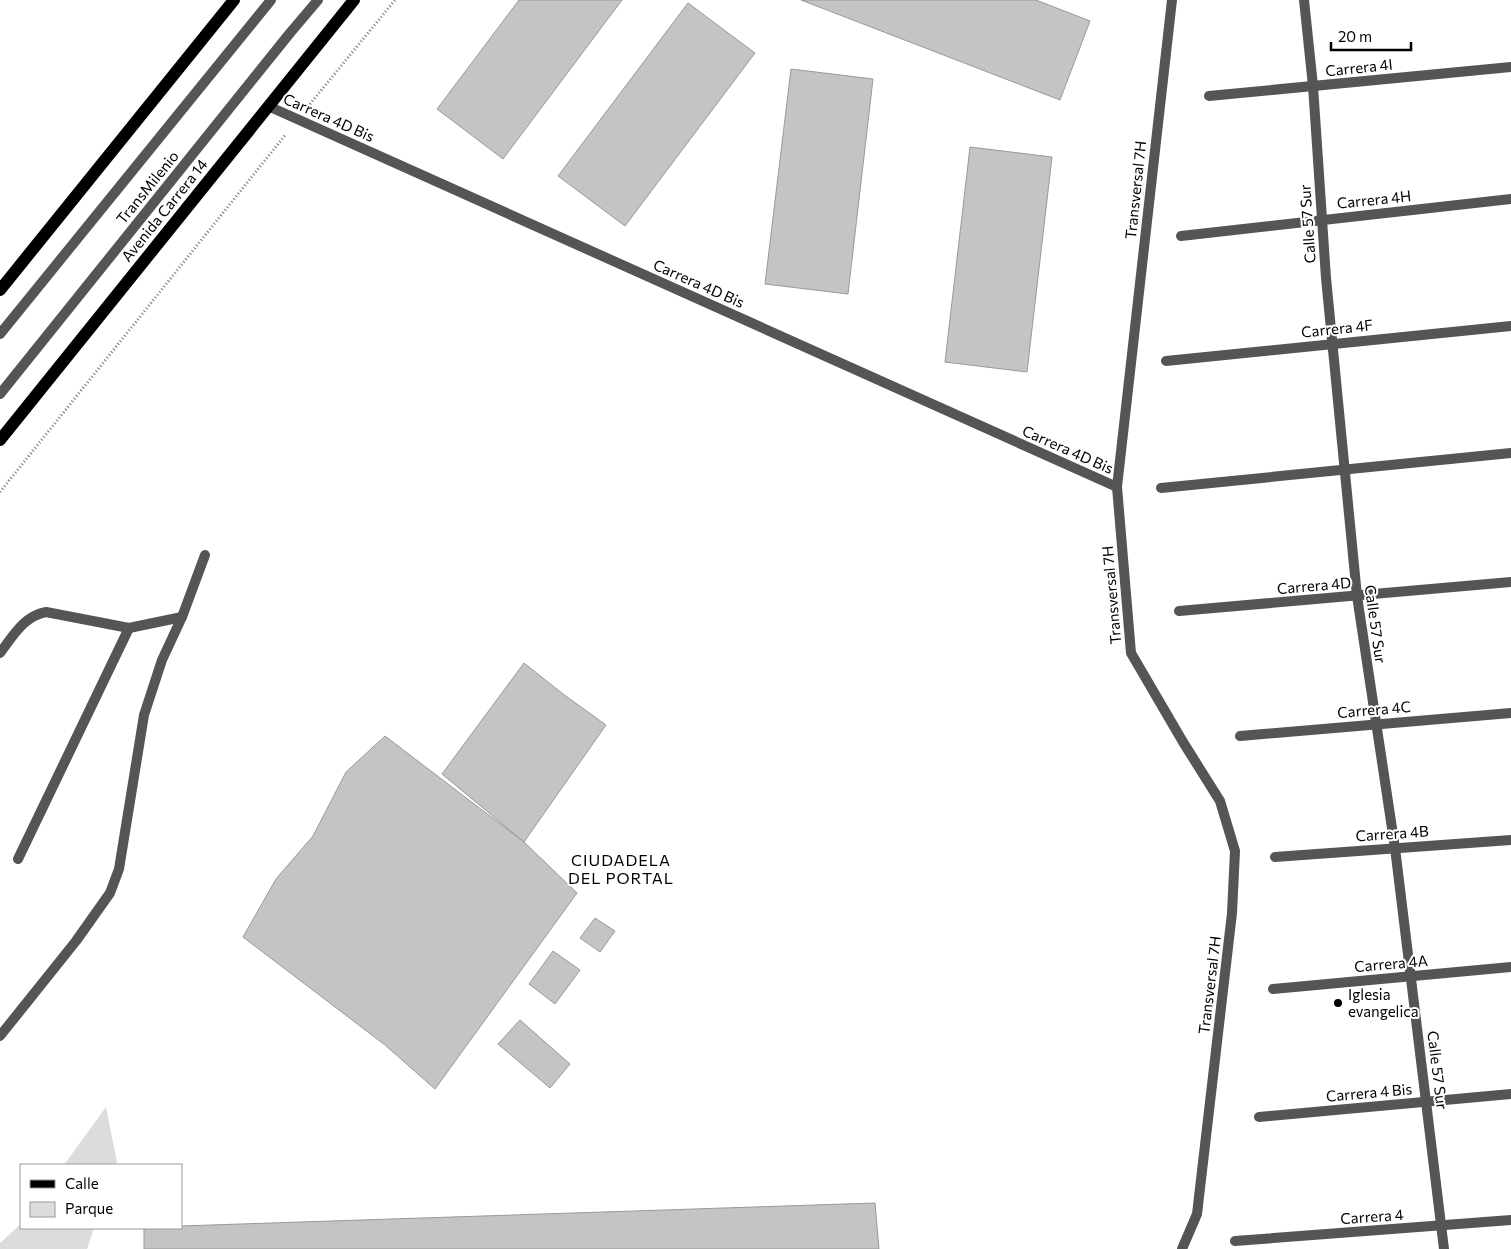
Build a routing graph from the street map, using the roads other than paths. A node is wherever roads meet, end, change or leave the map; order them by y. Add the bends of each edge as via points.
1 (234, 0) edge
2 (271, 0) edge
3 (318, 0) edge
4 (354, 0) edge
5 (1172, 0) edge
6 (1304, 0) edge
7 (1511, 66) edge
8 (1313, 86) junction
9 (1209, 96) dead end
10 (268, 106) junction
11 (1511, 199) edge
12 (1322, 220) junction
13 (1181, 236) dead end
14 (0, 290) edge
15 (1511, 326) edge
16 (0, 334) edge
17 (1332, 344) junction
18 (1166, 361) dead end
19 (0, 394) edge
20 (0, 440) edge
21 (1511, 453) edge
22 (1344, 470) junction
23 (1117, 487) junction
24 (1162, 488) dead end
25 (205, 555) dead end
26 (1511, 582) edge
27 (1357, 596) junction
28 (1179, 611) dead end
29 (182, 618) junction
30 (129, 628) junction
31 (0, 653) edge
32 (1511, 713) edge
33 (1376, 724) junction
34 (1240, 736) dead end
35 (1511, 840) edge
36 (1395, 848) junction
37 (1275, 857) dead end
38 (18, 859) dead end
39 (1511, 967) edge
40 (1411, 976) junction
41 (1274, 989) dead end
42 (0, 1036) edge
43 (1511, 1094) edge
44 (1427, 1102) junction
45 (1259, 1117) dead end
46 (1511, 1220) edge
47 (1442, 1226) junction
48 (1235, 1241) dead end
49 (1182, 1249) edge
50 (1444, 1249) edge

1 - 14 main road
2 - 16 street, TransMilenio
3 - 19 street, TransMilenio
4 - 10 main road, Avenida Carrera 14
5 - 23 street, Transversal 7H
6 - 8 street, Calle 57 Sur
7 - 8 street, Carrera 4I
8 - 9 street, Carrera 4I
8 - 12 street, Calle 57 Sur
10 - 20 main road, Avenida Carrera 14
10 - 23 street, Carrera 4D Bis
11 - 12 street, Carrera 4H
12 - 13 street, Carrera 4H
12 - 17 street, Calle 57 Sur
15 - 17 street, Carrera 4F
17 - 18 street, Carrera 4F
17 - 22 street, Calle 57 Sur
21 - 22 street
22 - 24 street
22 - 27 street, Calle 57 Sur
23 - 49 street, Transversal 7H via 1131,652 1220,802 1235,851 1232,913 1197,1214
25 - 29 street
26 - 27 street, Carrera 4D
27 - 28 street, Carrera 4D
27 - 33 street, Calle 57 Sur
29 - 30 street
29 - 42 street via 162,660 144,715 119,869 110,893
30 - 31 street via 46,612 25,622
30 - 38 street
32 - 33 street, Carrera 4C
33 - 34 street, Carrera 4C
33 - 36 street, Calle 57 Sur
35 - 36 street, Carrera 4B
36 - 37 street, Carrera 4B
36 - 40 street, Calle 57 Sur
39 - 40 street, Carrera 4A
40 - 41 street, Carrera 4A
40 - 44 street, Calle 57 Sur
43 - 44 street, Carrera 4 Bis
44 - 45 street, Carrera 4 Bis
44 - 47 street, Calle 57 Sur
46 - 47 street, Carrera 4
47 - 48 street, Carrera 4
47 - 50 street, Calle 57 Sur

